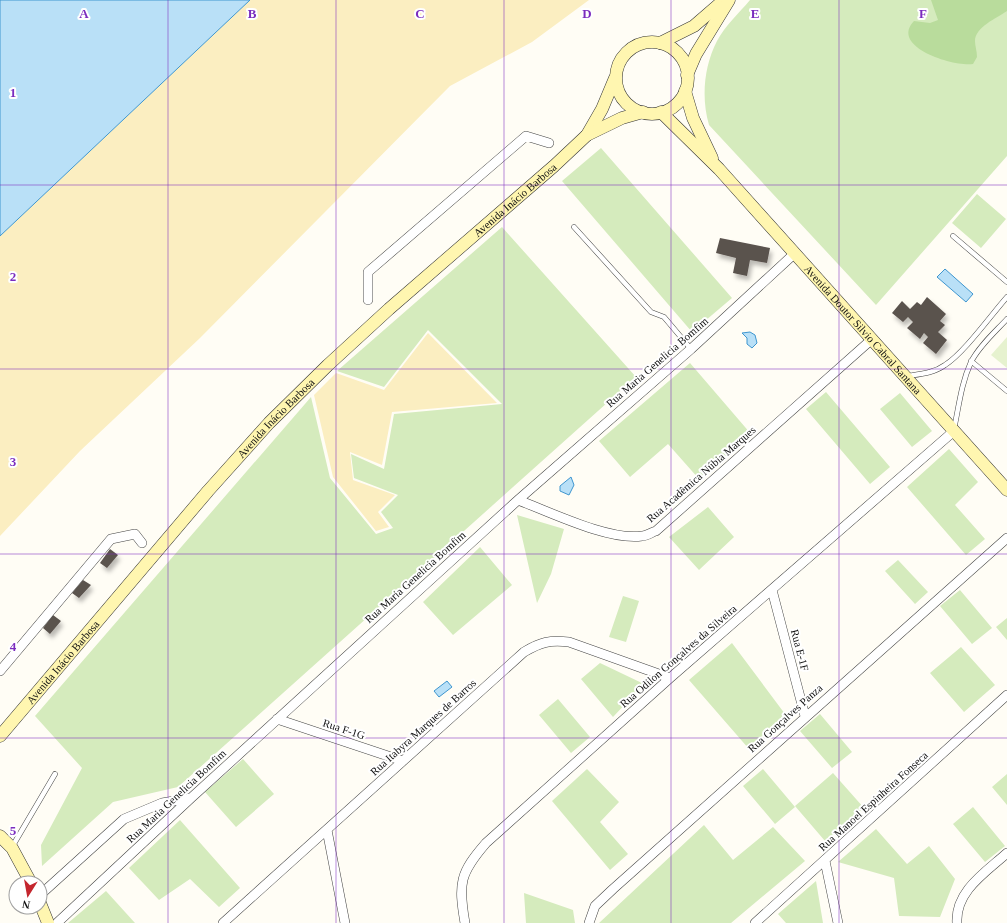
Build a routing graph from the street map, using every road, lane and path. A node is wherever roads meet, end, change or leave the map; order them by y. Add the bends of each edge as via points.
1 (724, 0) edge
2 (729, 0) edge
3 (660, 43) junction
4 (687, 75) junction
5 (615, 78) junction
6 (685, 91) junction
7 (643, 112) junction
8 (661, 112) junction
9 (587, 135) junction
10 (549, 143) dead end
11 (719, 169) junction
12 (574, 227) dead end
13 (954, 236) dead end
14 (794, 254) junction
15 (1007, 282) edge
16 (1007, 297) edge
17 (368, 300) dead end
18 (1007, 319) edge
19 (871, 340) junction
20 (691, 349) junction
21 (972, 362) junction
22 (905, 376) junction
23 (1007, 391) edge
24 (954, 431) junction
25 (1007, 490) edge
26 (518, 500) junction
27 (1007, 538) edge
28 (142, 543) dead end
29 (772, 590) junction
30 (0, 670) edge
31 (670, 678) junction
32 (1007, 696) edge
33 (805, 716) junction
34 (277, 719) junction
35 (0, 736) edge
36 (403, 761) junction
37 (55, 774) dead end
38 (191, 798) junction
39 (327, 830) junction
40 (0, 836) edge
41 (12, 848) junction
42 (1007, 853) edge
43 (825, 861) junction
44 (27, 875) edge
45 (48, 888) edge
46 (57, 923) edge
47 (223, 923) edge
48 (345, 923) edge
49 (465, 923) edge
50 (589, 923) edge
51 (755, 923) edge
52 (838, 923) edge
53 (957, 923) edge

1 - 3 main road via 694,26
2 - 4 main road via 696,54
3 - 4 main road via 676,51 684,62
3 - 5 main road via 642,43 626,53 620,60
4 - 6 main road
5 - 7 main road via 621,96 627,104
5 - 9 main road, Avenida Inácio Barbosa
6 - 8 main road via 675,104
6 - 11 main road, Avenida Doutor Silvio Cabral Santana via 704,145
7 - 8 main road
7 - 9 main road, Avenida Inácio Barbosa via 622,118
8 - 11 main road, Avenida Doutor Silvio Cabral Santana
9 - 35 main road, Avenida Inácio Barbosa via 389,309 269,423
10 - 17 street via 526,136 368,272
11 - 14 main road, Avenida Doutor Silvio Cabral Santana
12 - 20 lane via 651,312 664,317
13 - 15 lane
14 - 19 main road, Avenida Doutor Silvio Cabral Santana
14 - 20 street, Rua Maria Genelicia Bomfim
16 - 22 lane via 957,355 945,365 927,374
18 - 21 lane via 981,347
19 - 22 main road, Avenida Doutor Silvio Cabral Santana
19 - 26 street, Rua Acadêmica Núbia Marques via 656,530 643,536 622,536 592,528
20 - 26 street, Rua Maria Genelicia Bomfim
21 - 23 lane
21 - 24 lane via 962,387
22 - 24 main road, Avenida Doutor Silvio Cabral Santana
24 - 25 main road, Avenida Doutor Silvio Cabral Santana
24 - 29 street, Rua Odilon Gonçalves da Silveira
26 - 34 street, Rua Maria Genelicia Bomfim
27 - 33 street, Rua Gonçalves Panza
28 - 30 street via 135,534 111,539
29 - 31 street, Rua Odilon Gonçalves da Silveira
29 - 33 street, Rua E-1F
31 - 36 street, Rua Itabyra Marques de Barros via 569,642 539,643 524,652
31 - 49 street, Rua Odilon Gonçalves da Silveira via 486,843 469,863 461,885
32 - 43 street, Rua Manoel Espinheira Fonseca
33 - 50 street, Rua Gonçalves Panza via 595,906
34 - 36 street, Rua F-1G
34 - 38 street, Rua Maria Genelicia Bomfim
36 - 39 street, Rua Itabyra Marques de Barros
37 - 41 lane
38 - 45 street via 162,803 124,819
38 - 46 street, Rua Maria Genelicia Bomfim
39 - 47 street, Rua Itabyra Marques de Barros
39 - 48 street
40 - 41 main road
41 - 44 main road
42 - 53 street via 971,885 961,899
43 - 51 street, Rua Manoel Espinheira Fonseca
43 - 52 street

